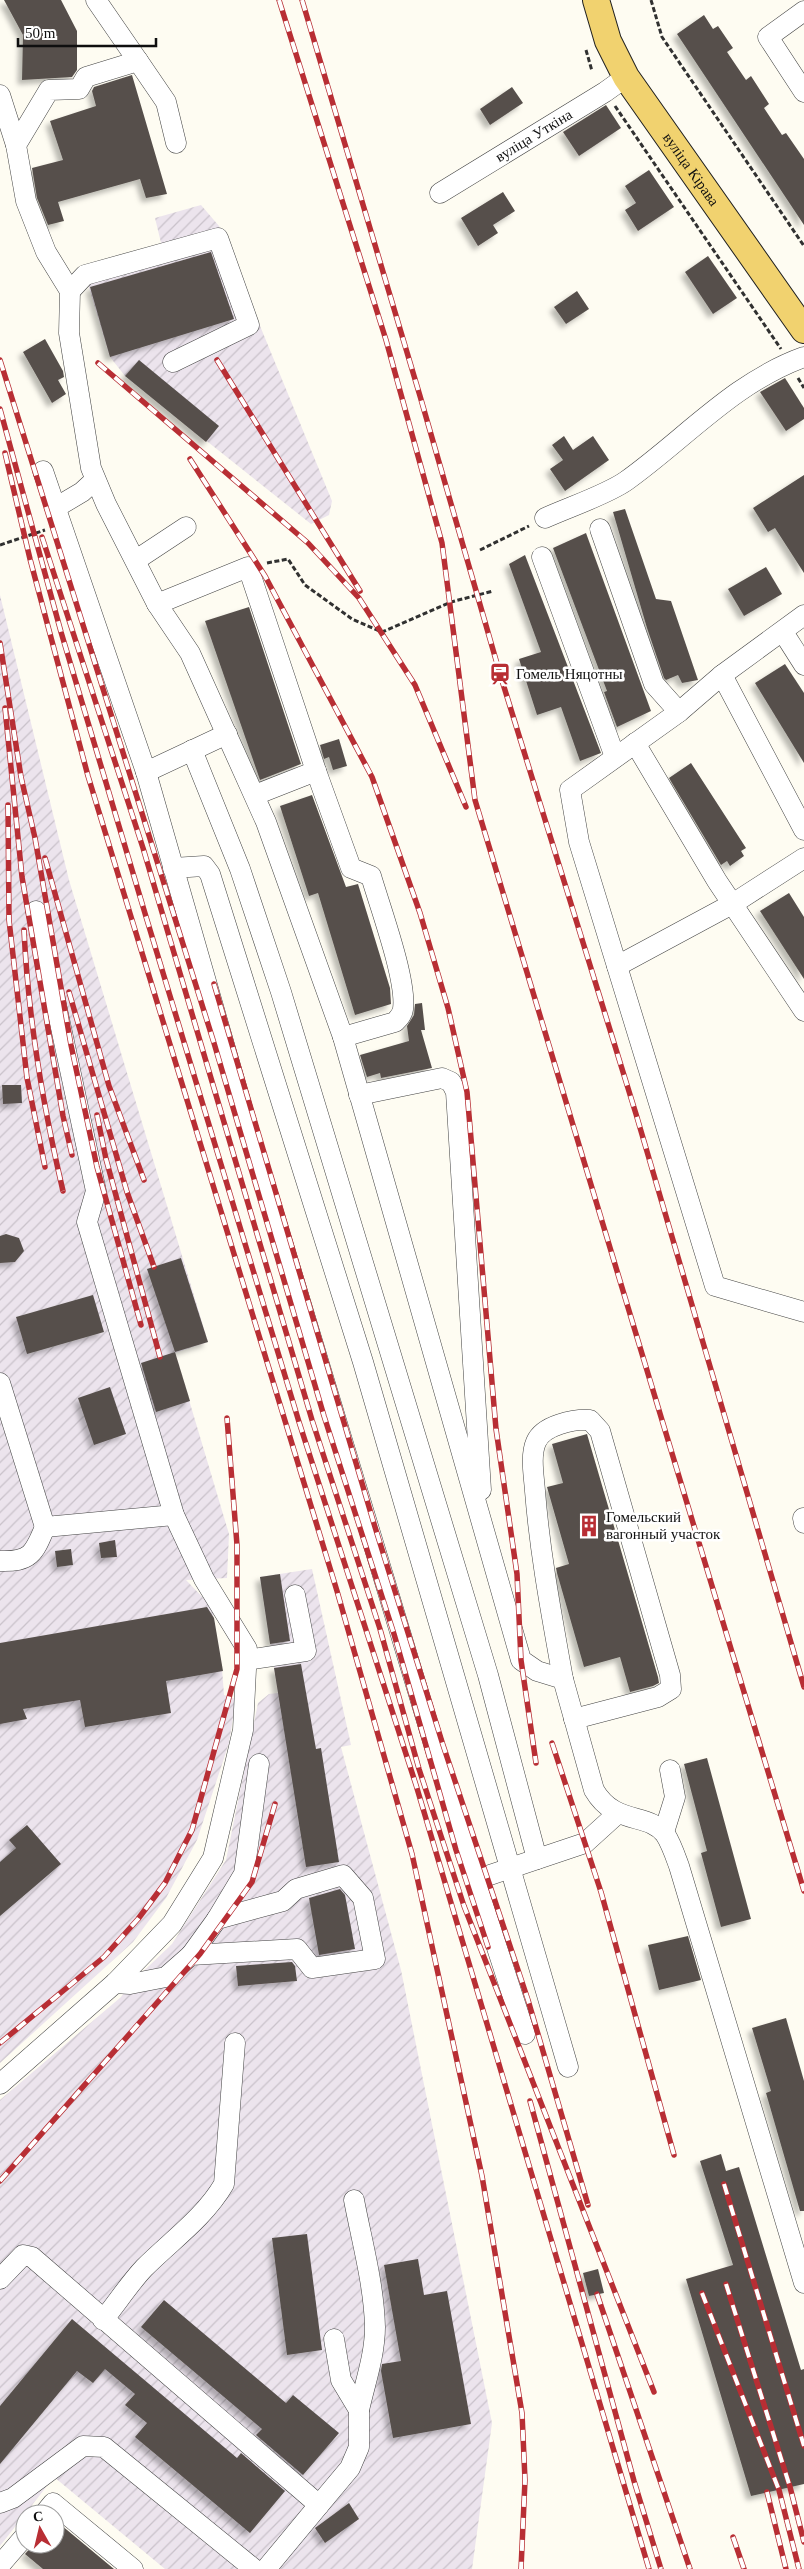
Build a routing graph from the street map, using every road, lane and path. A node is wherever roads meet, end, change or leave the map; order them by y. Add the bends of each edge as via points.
1 (96, 0) edge
2 (596, 0) edge
3 (651, 0) edge
4 (802, 0) edge
5 (804, 4) edge
6 (804, 11) edge
7 (138, 61) junction
8 (626, 77) junction
9 (804, 92) edge
10 (0, 96) edge
11 (612, 102) dead end
12 (176, 143) dead end
13 (16, 145) junction
14 (440, 193) dead end
15 (804, 246) edge
16 (70, 291) junction
17 (794, 334) edge
18 (777, 342) junction
19 (796, 359) edge
20 (173, 362) dead end
21 (804, 388) edge
22 (43, 471) dead end
23 (95, 480) junction
24 (55, 508) junction
25 (545, 518) joint
26 (186, 527) dead end
27 (600, 529) dead end
28 (480, 550) dead end
29 (542, 557) dead end
30 (136, 560) junction
31 (248, 567) junction
32 (493, 591) dead end
33 (158, 604) junction
34 (804, 615) edge
35 (782, 632) junction
36 (804, 665) edge
37 (722, 675) junction
38 (679, 712) junction
39 (227, 734) junction
40 (635, 743) junction
41 (192, 750) junction
42 (615, 757) junction
43 (316, 771) junction
44 (146, 772) junction
45 (255, 795) junction
46 (804, 830) edge
47 (804, 858) edge
48 (174, 868) junction
49 (734, 903) junction
50 (36, 911) dead end
51 (617, 966) junction
52 (804, 1011) edge
53 (343, 1037) junction
54 (359, 1094) junction
55 (804, 1312) edge
56 (0, 1383) edge
57 (174, 1515) junction
58 (45, 1527) junction
59 (484, 1530) junction
60 (0, 1561) edge
61 (295, 1595) dead end
62 (246, 1660) junction
63 (563, 1679) junction
64 (574, 1719) junction
65 (259, 1764) dead end
66 (670, 1770) dead end
67 (617, 1814) junction
68 (664, 1832) junction
69 (537, 1859) junction
70 (509, 1868) junction
71 (475, 1880) junction
72 (217, 1918) junction
73 (191, 1955) junction
74 (115, 1983) junction
75 (524, 2034) dead end
76 (235, 2044) dead end
77 (568, 2067) dead end
78 (0, 2084) edge
79 (354, 2200) dead end
80 (0, 2279) edge
81 (804, 2283) edge
82 (103, 2320) junction
83 (334, 2339) dead end
84 (359, 2410) junction
85 (0, 2503) edge
86 (319, 2506) junction
87 (65, 2513) edge
88 (15, 2548) edge
89 (0, 2565) edge
90 (133, 2569) edge
91 (254, 2569) edge
92 (266, 2569) edge

1 - 7 street
2 - 8 main road, вуліца Кірава via 608,41
3 - 15 path via 662,37
4 - 5 street
6 - 9 street via 768,37
7 - 12 street via 166,102
7 - 13 street via 86,77 79,89 49,90
8 - 14 street, вуліца Уткіна
8 - 17 main road, вуліца Кірава
10 - 13 street
11 - 18 path
13 - 16 street via 26,201 46,252
16 - 20 street via 85,275 218,238 249,325
16 - 23 street via 69,333
17 - 18 path
18 - 19 path
19 - 21 path
19 - 25 street via 729,398 624,482
22 - 24 street
23 - 24 street
23 - 30 street
24 - 44 street
25 - 28 path
26 - 30 street
27 - 38 street via 654,684
29 - 42 street
30 - 33 street
31 - 32 path via 288,559 305,585 352,619 382,632 451,602
31 - 33 street
31 - 43 street
33 - 39 street via 190,653
34 - 35 street
35 - 36 street
35 - 37 street
37 - 38 street
37 - 46 street
38 - 40 street
39 - 41 street
39 - 45 street
40 - 42 street
40 - 49 street via 717,881
41 - 44 street
41 - 69 street via 240,869 284,1001 488,1676
42 - 51 street via 570,790 579,842
43 - 45 street
43 - 53 street via 351,868 371,876 402,983 403,1010 395,1022
44 - 48 street
45 - 53 street
47 - 49 street
48 - 70 street via 204,866 210,874 363,1362
48 - 71 street via 252,1142
49 - 51 street
49 - 52 street
50 - 57 street via 96,1191 87,1222
51 - 55 street via 715,1286
53 - 54 street
54 - 59 street
54 - 59 street via 442,1078 451,1082 456,1092
56 - 58 street
57 - 58 street
57 - 62 street via 204,1579 224,1606 247,1649
58 - 60 street via 32,1554 17,1562
59 - 63 street via 521,1660 537,1671
61 - 62 street via 306,1650
62 - 74 street via 243,1730 213,1858 172,1924
63 - 64 street
63 - 64 street via 538,1532 533,1454 536,1441 544,1432 560,1425 590,1420 600,1431 670,1675 671,1689 658,1697
64 - 67 street via 594,1790 602,1803
65 - 72 street via 244,1874
66 - 68 street via 674,1796
67 - 68 street via 653,1824
67 - 69 street via 585,1843
68 - 81 street via 679,1866
69 - 70 street
70 - 71 street
70 - 77 street
71 - 75 street
72 - 73 street
72 - 73 street via 282,1901 296,1889 343,1875 363,1898 374,1959 312,1968 297,1949
73 - 74 street via 166,1977 130,1984
74 - 78 street
76 - 82 street via 224,2184 206,2211 143,2269
79 - 84 street via 375,2327 374,2347
80 - 82 street via 23,2255 32,2257
82 - 86 street
83 - 84 street via 341,2380
84 - 86 street via 356,2456
85 - 91 street via 13,2498 83,2446 104,2447
86 - 92 street
87 - 90 street
88 - 89 street

